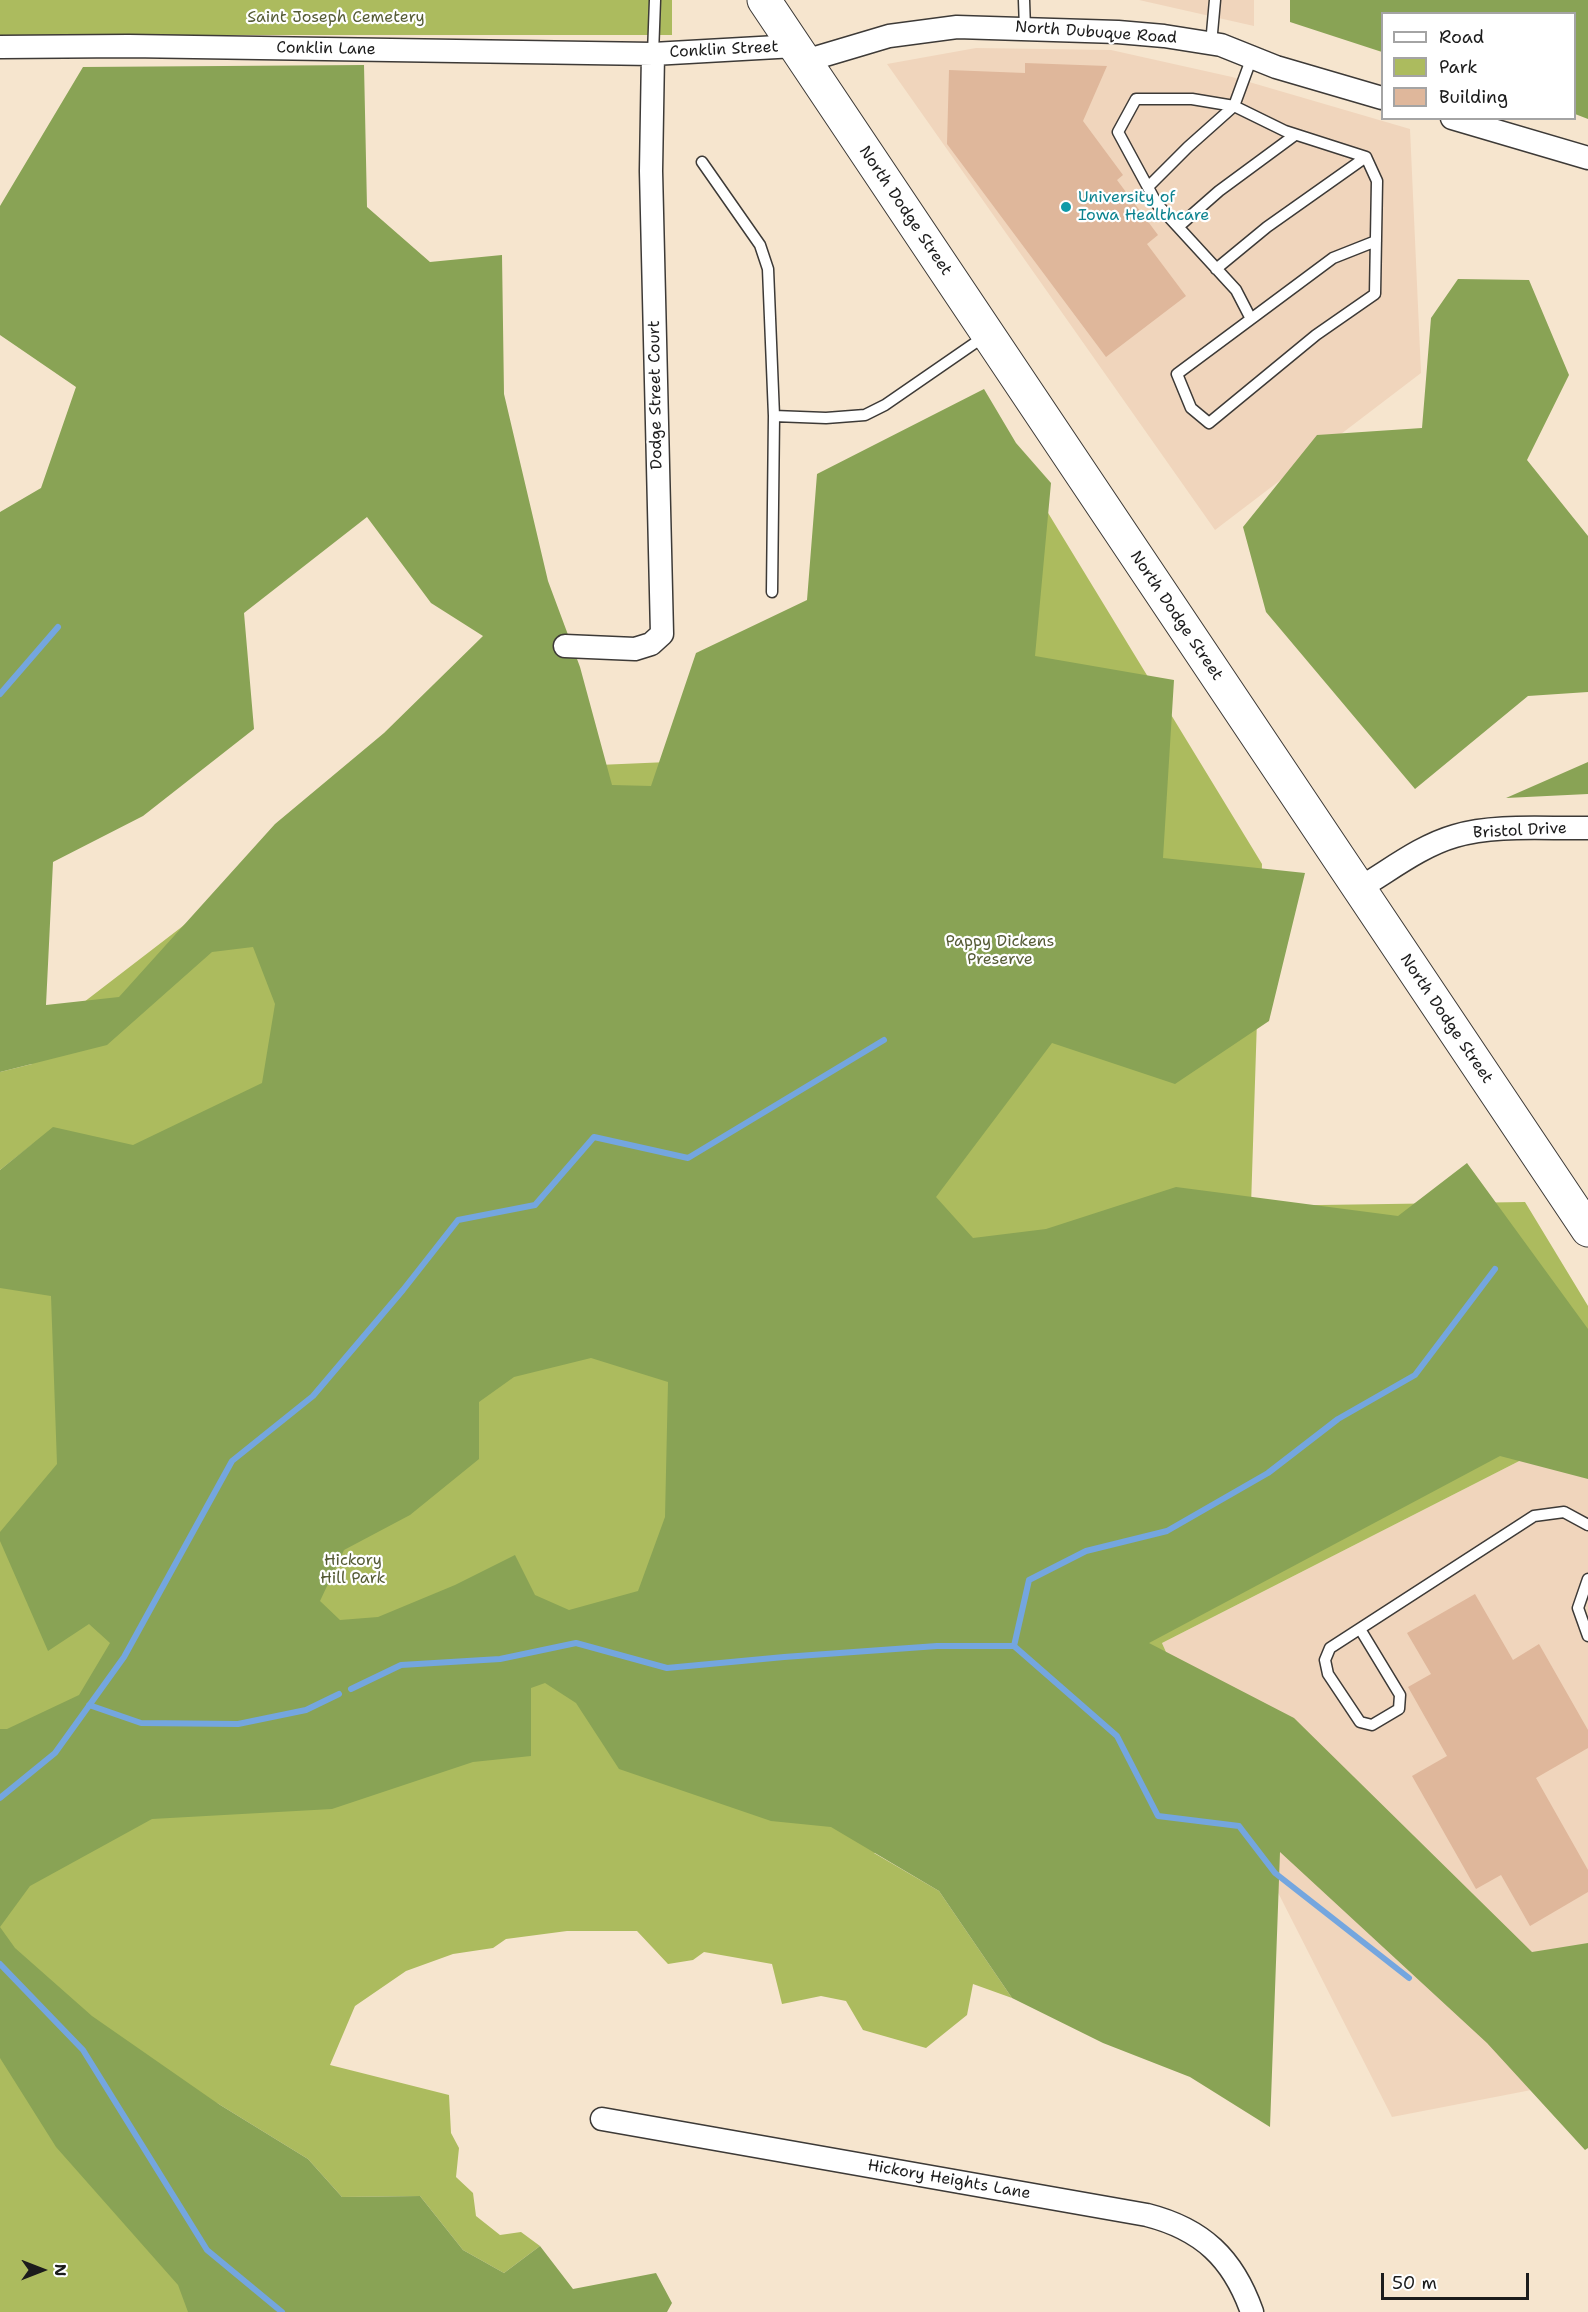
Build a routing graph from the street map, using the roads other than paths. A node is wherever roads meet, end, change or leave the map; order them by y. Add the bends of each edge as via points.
1 (655, 0) edge
2 (764, 0) edge
3 (1024, 0) edge
4 (1215, 0) edge
5 (1025, 29) junction
6 (1211, 44) junction
7 (0, 47) edge
8 (800, 53) junction
9 (652, 54) junction
10 (1252, 57) junction
11 (1381, 97) edge
12 (1234, 106) junction
13 (1459, 120) edge
14 (1295, 135) junction
15 (1366, 157) junction
16 (1588, 158) edge
17 (702, 162) dead end
18 (1148, 187) junction
19 (1178, 227) junction
20 (1376, 241) junction
21 (1216, 269) junction
22 (1251, 319) junction
23 (987, 334) junction
24 (774, 416) junction
25 (772, 592) dead end
26 (565, 646) dead end
27 (1588, 828) edge
28 (1358, 890) junction
29 (1588, 1230) edge
30 (1588, 1525) edge
31 (1588, 1579) edge
32 (1360, 1629) junction
33 (1588, 1636) edge
34 (602, 2119) dead end
35 (1252, 2312) edge

1 - 9 lane
2 - 8 main road, North Dodge Street
3 - 5 lane
4 - 6 lane
5 - 6 street, North Dubuque Road via 1164,36
5 - 8 street, North Dubuque Road via 957,27
6 - 10 street, North Dubuque Road
7 - 9 street, Conklin Lane
8 - 9 street, Conklin Street
8 - 23 main road, North Dodge Street
9 - 26 street, Dodge Street Court via 651,171 662,634 651,644 635,649
10 - 11 street, North Dubuque Road
10 - 12 lane
12 - 14 lane
12 - 18 lane
12 - 18 lane via 1192,99 1136,99 1118,132
13 - 16 street
14 - 15 lane
14 - 19 lane
15 - 20 lane via 1377,181
15 - 21 lane via 1267,227
17 - 24 lane via 760,245 768,269
18 - 19 lane
19 - 21 lane
20 - 22 lane via 1333,258
20 - 22 lane via 1375,294 1316,335 1209,423 1191,408 1177,374
21 - 22 lane via 1236,290
23 - 24 lane via 865,415
23 - 28 main road, North Dodge Street
24 - 25 lane
27 - 28 street, Bristol Drive via 1484,830 1455,836 1431,845
28 - 29 main road, North Dodge Street
30 - 32 lane via 1564,1512 1534,1516
31 - 33 lane via 1578,1608
32 - 32 lane via 1330,1648 1325,1660 1328,1674 1360,1722 1372,1725 1399,1709 1400,1695
34 - 35 street, Hickory Heights Lane via 1167,2220 1202,2239 1231,2267

